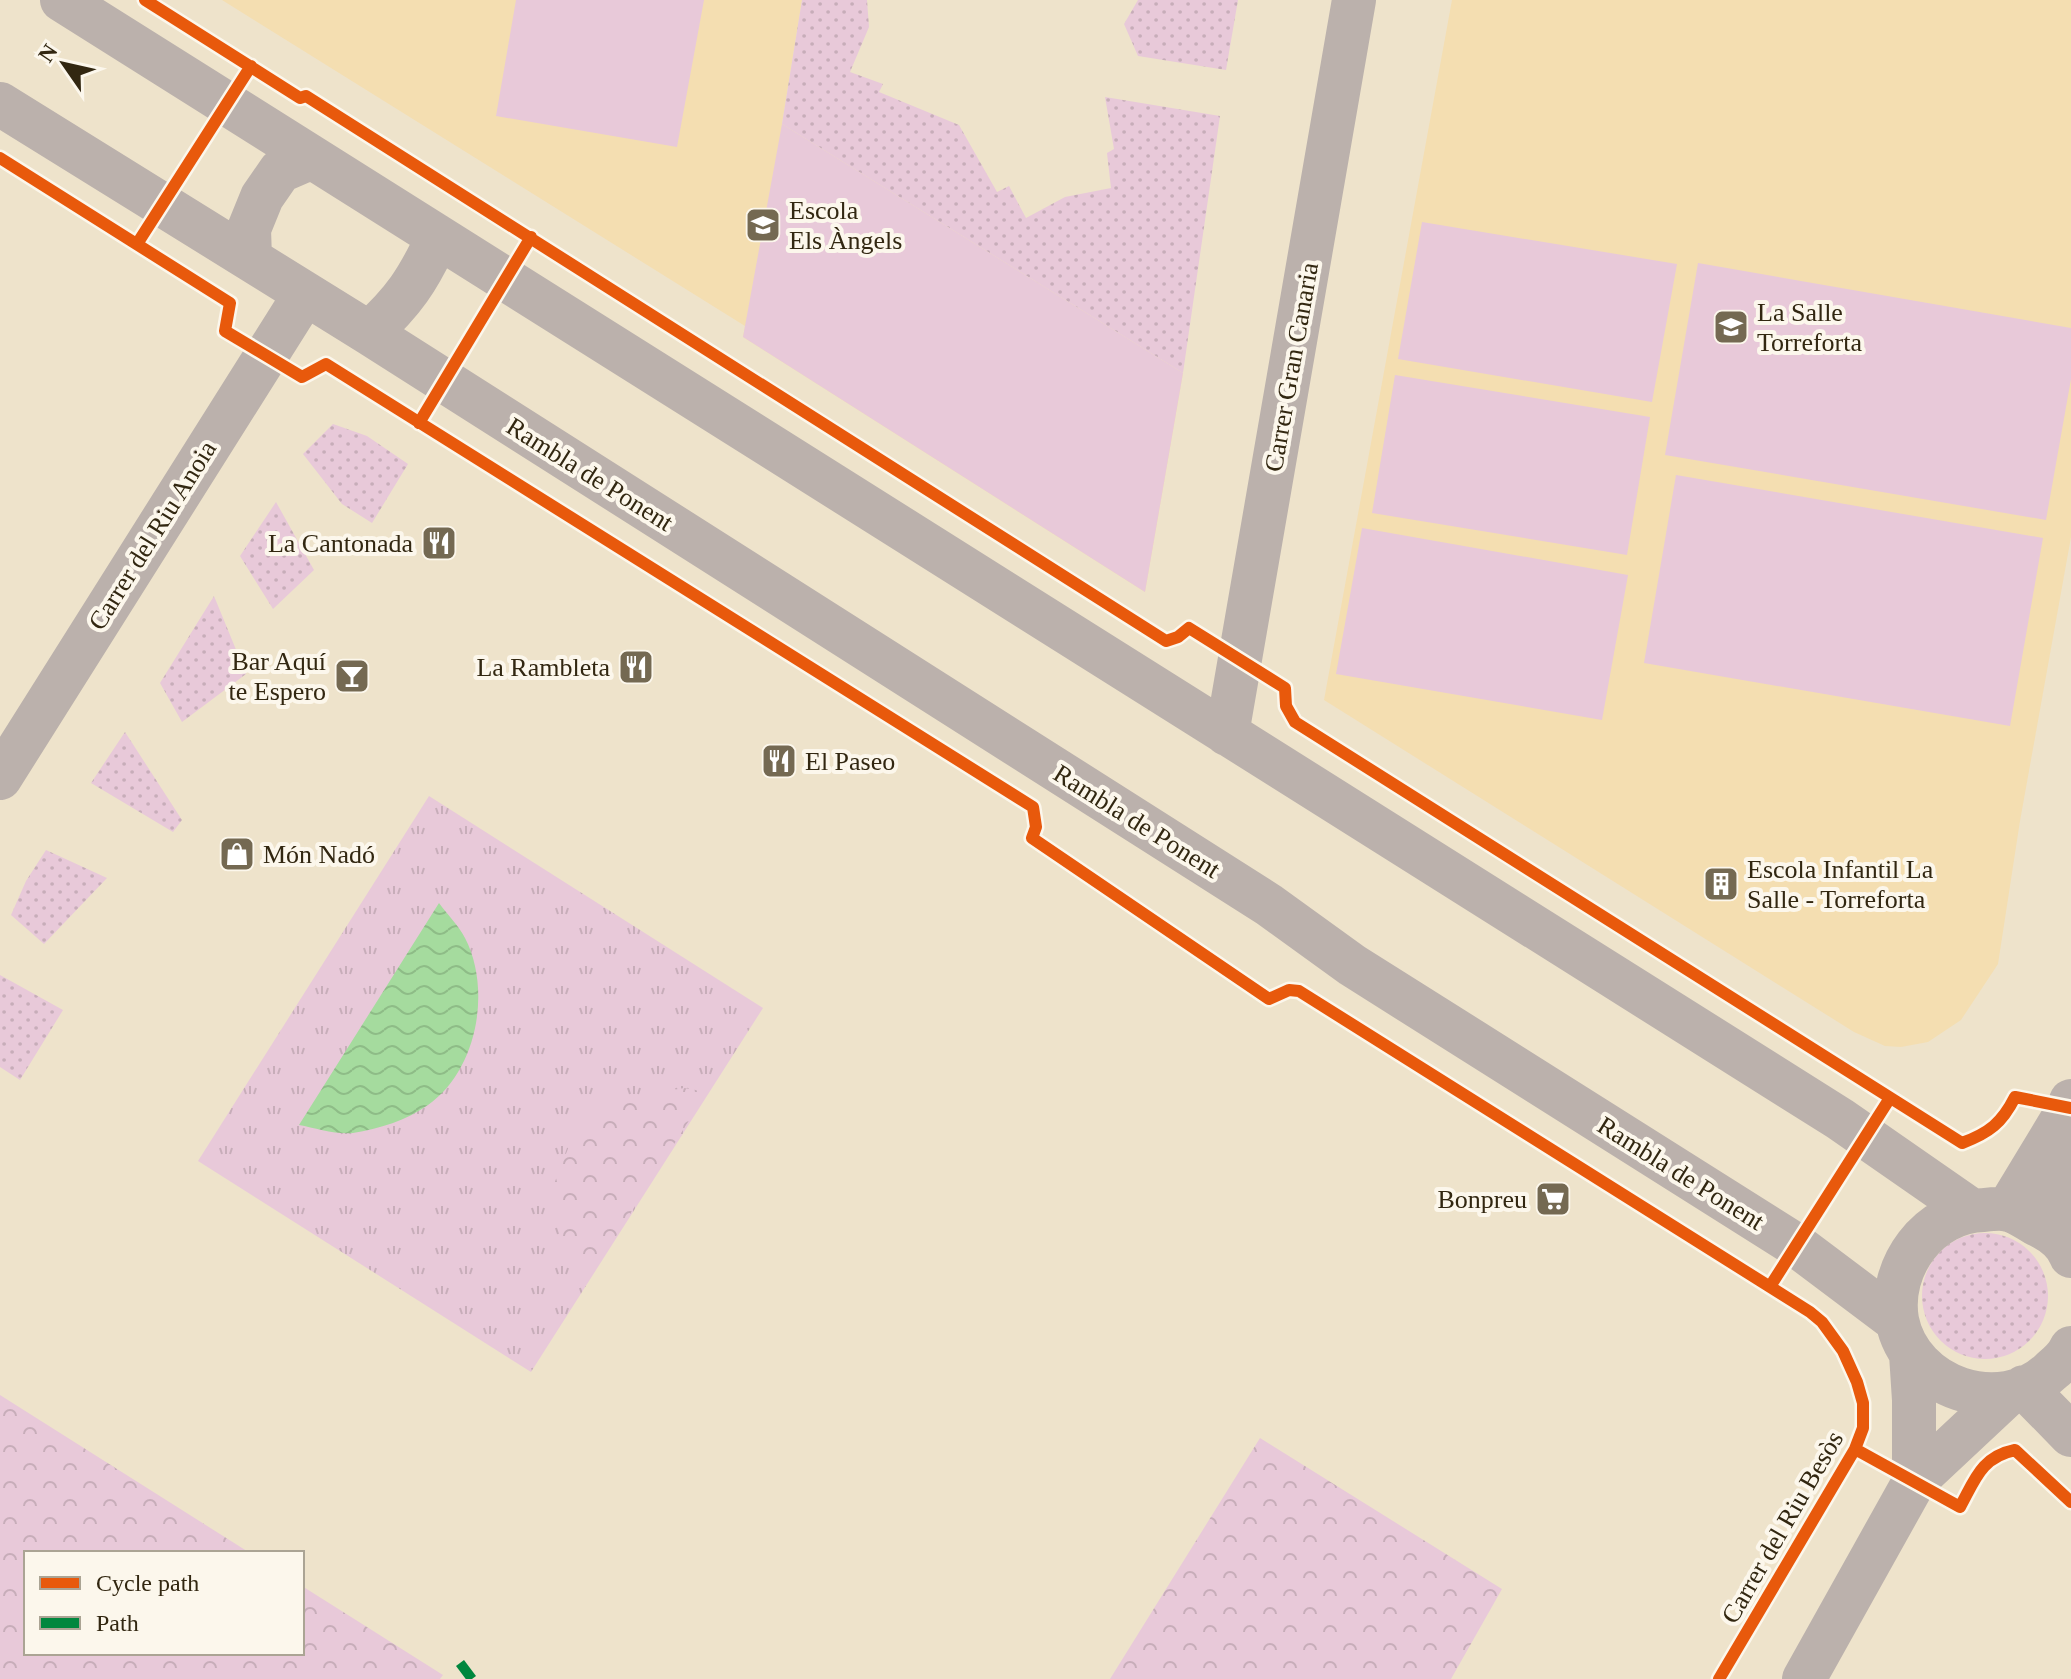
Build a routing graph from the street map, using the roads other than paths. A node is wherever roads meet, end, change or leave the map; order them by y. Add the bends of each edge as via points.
1 (62, 0) edge
2 (1354, 0) edge
3 (0, 104) edge
4 (310, 158) junction
5 (438, 237) junction
6 (250, 258) junction
7 (305, 294) junction
8 (369, 333) junction
9 (1227, 734) junction
10 (0, 778) edge
11 (2070, 1104) edge
12 (1989, 1210) junction
13 (2062, 1244) edge
14 (1904, 1338) junction
15 (2071, 1348) edge
16 (2016, 1391) junction
17 (2071, 1435) edge
18 (1914, 1482) junction
19 (1804, 1679) edge

1 - 4 street
2 - 9 street, Carrer Gran Canaria
3 - 6 street, Rambla de Ponent
4 - 5 street
4 - 6 street via 280,171 262,197 249,229
5 - 8 street via 411,290
5 - 9 street
6 - 7 street, Rambla de Ponent
7 - 8 street, Rambla de Ponent
7 - 10 street, Carrer del Riu Anoia
8 - 14 street, Rambla de Ponent via 1796,1245
9 - 12 street
11 - 12 street
11 - 13 street
12 - 13 street
12 - 14 street via 1937,1224 1911,1250 1897,1284
14 - 16 street, Rambla de Ponent via 1938,1380 1971,1394
14 - 18 street
15 - 16 street via 2042,1380
16 - 17 street
16 - 18 street
18 - 19 street

